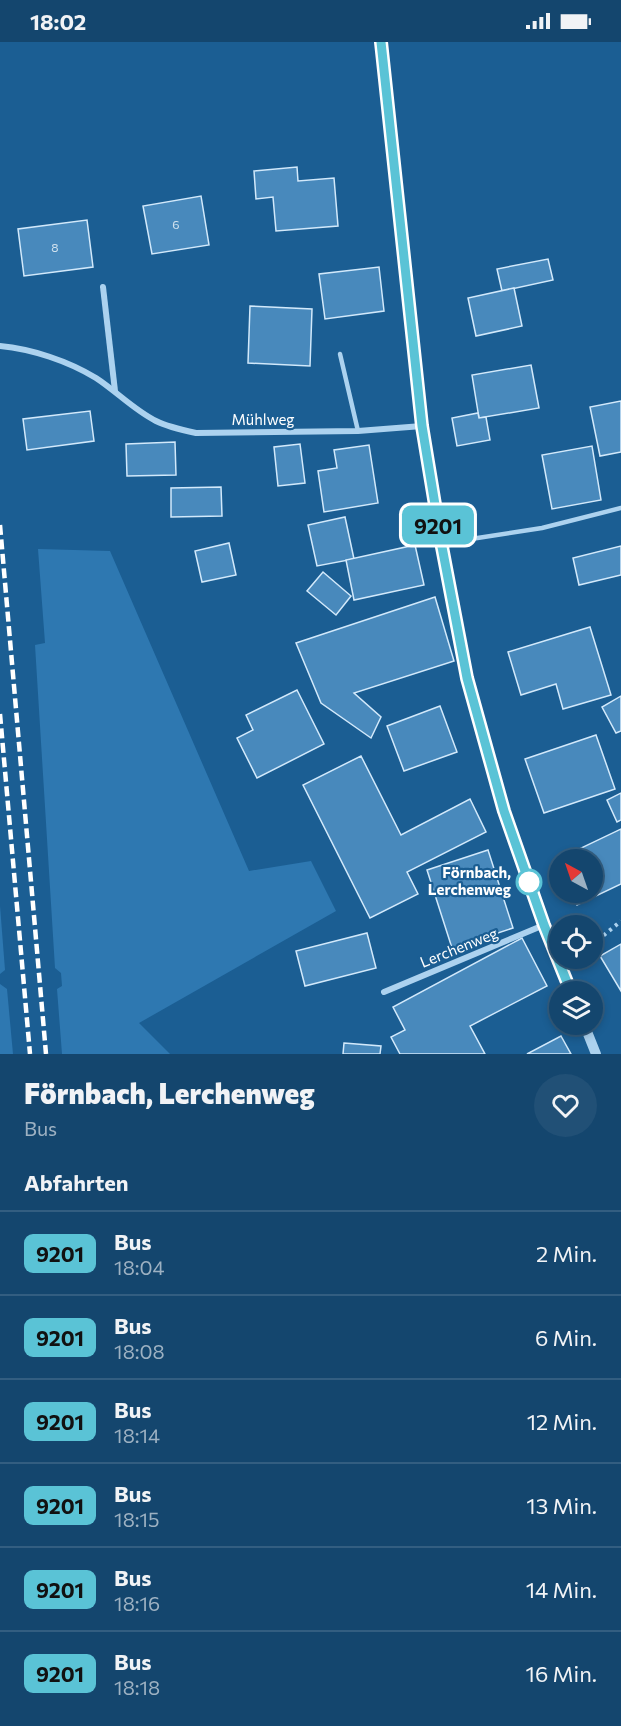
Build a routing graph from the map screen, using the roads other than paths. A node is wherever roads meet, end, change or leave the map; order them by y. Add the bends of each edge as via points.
1 (381, 42) edge
2 (103, 287) dead end
3 (0, 346) edge
4 (340, 354) dead end
5 (114, 391) junction
6 (422, 426) junction
7 (358, 431) junction
8 (621, 508) edge
9 (442, 547) junction
10 (544, 925) junction
11 (567, 981) edge
12 (384, 992) dead end
13 (588, 1035) edge
14 (596, 1054) edge

1 - 6 street
2 - 5 street
3 - 5 street, Mühlweg via 19,348 68,365
4 - 7 lane
5 - 7 street, Mühlweg via 156,421 196,433
6 - 7 street, Mühlweg
6 - 9 street
8 - 9 lane
9 - 10 street via 467,678 504,811
10 - 11 street
10 - 12 street, Lerchenweg
13 - 14 street

